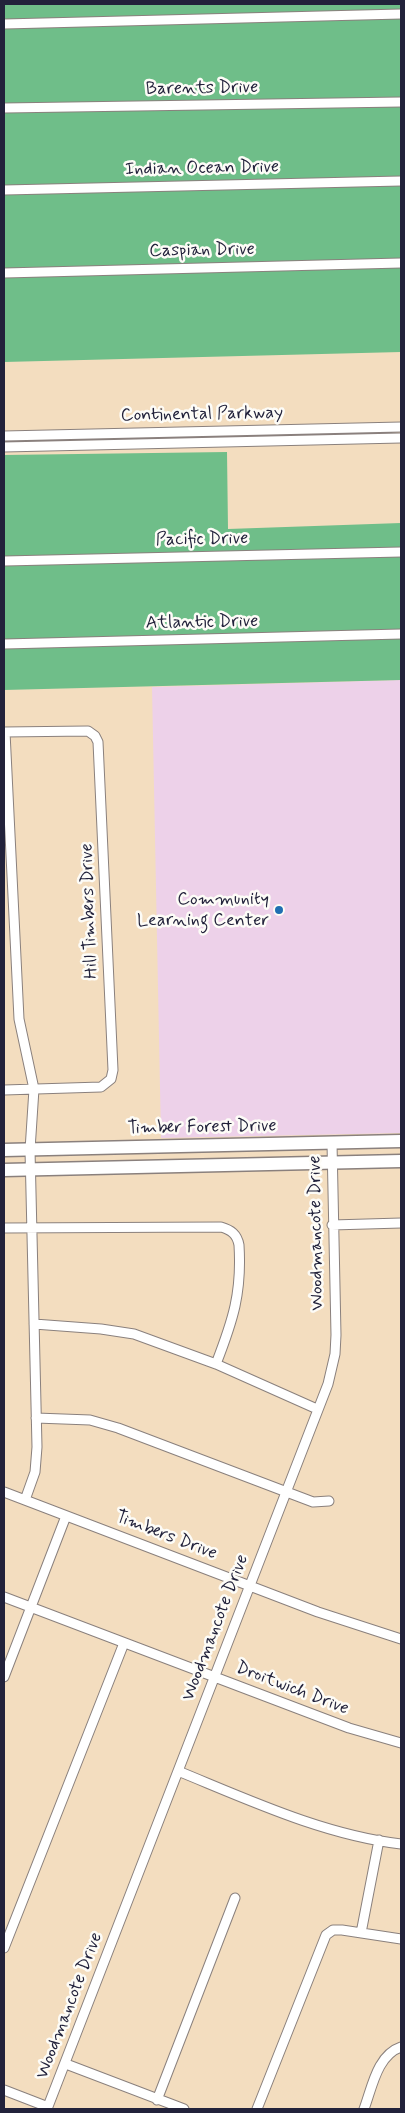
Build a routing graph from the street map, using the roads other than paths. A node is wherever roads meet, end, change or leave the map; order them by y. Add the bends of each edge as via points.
1 (401, 14) edge
2 (4, 24) edge
3 (401, 102) edge
4 (4, 108) edge
5 (401, 181) edge
6 (4, 190) edge
7 (401, 263) edge
8 (4, 272) edge
9 (401, 426) edge
10 (4, 436) edge
11 (401, 438) edge
12 (4, 447) edge
13 (401, 552) edge
14 (4, 561) edge
15 (401, 634) edge
16 (4, 644) edge
17 (4, 732) edge
18 (34, 1089) junction
19 (4, 1090) edge
20 (401, 1141) edge
21 (332, 1143) junction
22 (173, 1146) junction
23 (4, 1150) edge
24 (30, 1150) junction
25 (401, 1161) edge
26 (332, 1163) junction
27 (174, 1166) junction
28 (30, 1169) junction
29 (4, 1170) edge
30 (401, 1223) edge
31 (332, 1225) junction
32 (4, 1228) edge
33 (31, 1228) junction
34 (34, 1324) junction
35 (216, 1364) junction
36 (317, 1410) junction
37 (36, 1418) junction
38 (4, 1492) edge
39 (286, 1493) junction
40 (25, 1500) junction
41 (329, 1501) dead end
42 (66, 1516) junction
43 (250, 1586) junction
44 (4, 1597) edge
45 (31, 1607) junction
46 (401, 1639) edge
47 (124, 1644) junction
48 (4, 1677) edge
49 (215, 1677) junction
50 (401, 1743) edge
51 (178, 1771) junction
52 (379, 1840) junction
53 (401, 1844) edge
54 (235, 1898) dead end
55 (361, 1933) junction
56 (401, 1939) edge
57 (4, 1948) edge
58 (401, 2047) edge
59 (66, 2064) junction
60 (4, 2090) edge
61 (157, 2100) junction
62 (47, 2108) edge
63 (184, 2109) edge
64 (257, 2109) edge
65 (364, 2109) edge

1 - 2 street
3 - 4 street, Barents Drive
5 - 6 street, Indian Ocean Drive
7 - 8 street, Caspian Drive
9 - 10 street, Continental Parkway
11 - 12 street, Continental Parkway
13 - 14 street, Pacific Drive
15 - 16 street, Atlantic Drive
17 - 18 street via 19,1019
17 - 18 street, Hill Timbers Drive via 88,732 95,736 99,750 113,1070 111,1079 101,1087
18 - 19 street
18 - 24 street
20 - 21 main road, Timber Forest Drive
21 - 22 main road, Timber Forest Drive
21 - 26 street, Woodmancote Drive
22 - 24 main road, Timber Forest Drive
22 - 27 main road
23 - 24 main road, Timber Forest Drive
24 - 28 street
25 - 26 main road
26 - 27 main road
26 - 31 street, Woodmancote Drive
27 - 28 main road
28 - 29 main road
28 - 33 street
30 - 31 street
31 - 36 street, Woodmancote Drive via 335,1354 328,1384
32 - 33 street
33 - 34 street
33 - 35 street via 230,1230 238,1238 240,1277 237,1304
34 - 35 street via 134,1334
34 - 37 street
35 - 36 street
36 - 39 street, Woodmancote Drive
37 - 39 street via 90,1420 118,1428
37 - 40 street via 36,1466
38 - 40 street, Timbers Drive
39 - 41 street via 313,1502
39 - 43 street, Woodmancote Drive
40 - 42 street, Timbers Drive
42 - 43 street, Timbers Drive
42 - 45 street
43 - 46 street, Timbers Drive
43 - 49 street, Woodmancote Drive
44 - 45 street, Droitwich Drive
45 - 47 street, Droitwich Drive
45 - 48 street
47 - 49 street, Droitwich Drive
47 - 57 street
49 - 50 street, Droitwich Drive via 349,1728
49 - 51 street, Woodmancote Drive
51 - 52 street via 310,1822
51 - 59 street, Woodmancote Drive
52 - 53 street
52 - 55 street
54 - 61 street
55 - 56 street
55 - 64 street via 333,1930 326,1935
58 - 65 street via 390,2053 380,2066
59 - 61 street
59 - 62 street, Woodmancote Drive
60 - 62 street
61 - 63 street

